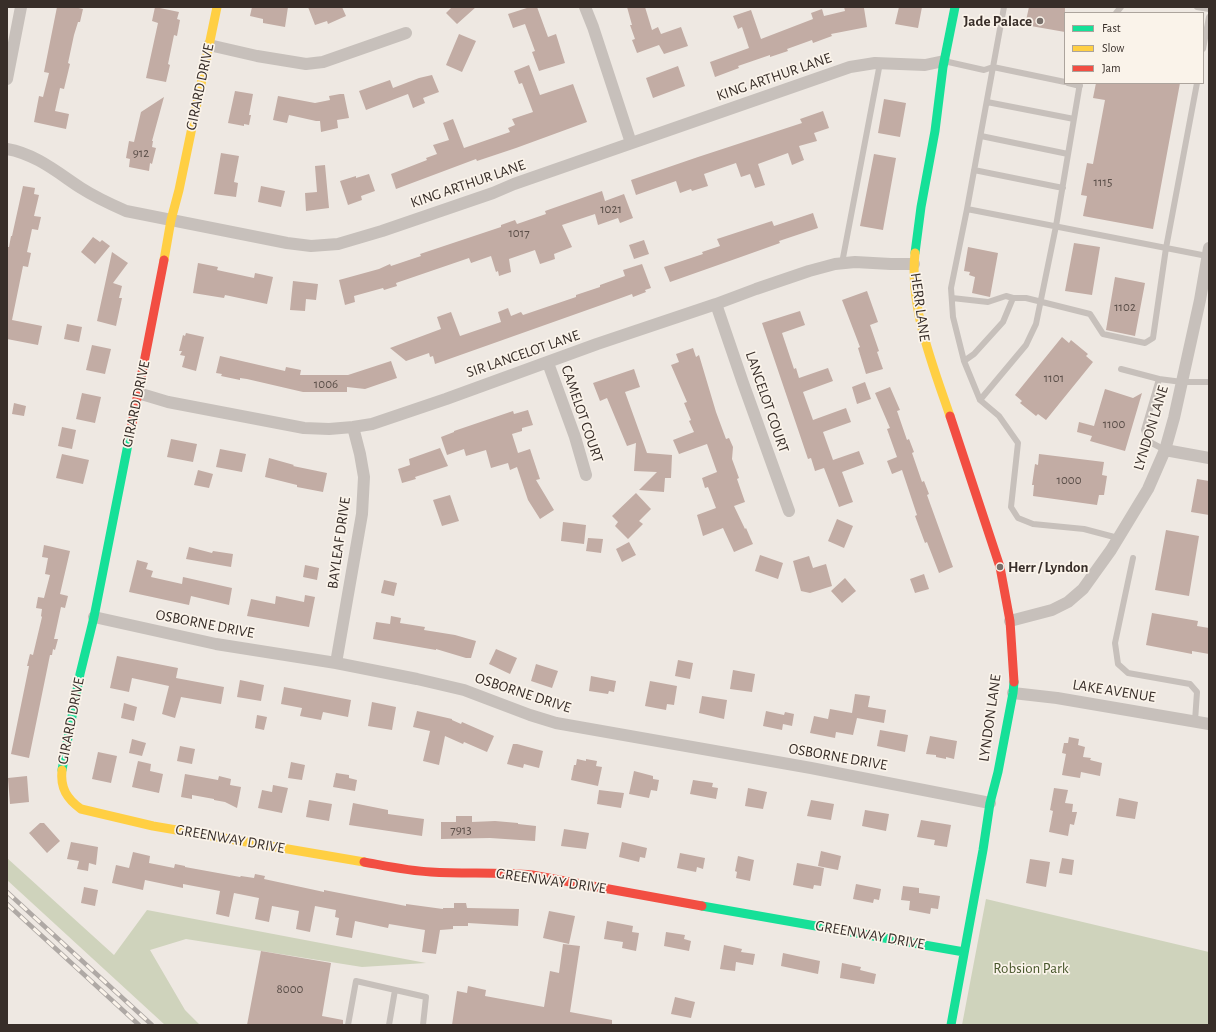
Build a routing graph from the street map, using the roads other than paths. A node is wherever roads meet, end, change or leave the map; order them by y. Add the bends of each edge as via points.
1 (21, 7) edge
2 (217, 7) edge
3 (585, 7) edge
4 (955, 7) edge
5 (1004, 7) edge
6 (1197, 7) edge
7 (1209, 10) edge
8 (1209, 17) edge
9 (406, 33) dead end
10 (1204, 41) edge
11 (209, 45) junction
12 (944, 61) junction
13 (880, 63) junction
14 (993, 67) junction
15 (7, 79) edge
16 (1064, 83) edge
17 (1080, 84) edge
18 (1197, 84) edge
19 (987, 102) junction
20 (1074, 119) junction
21 (981, 136) junction
22 (631, 143) junction
23 (7, 149) edge
24 (1068, 154) junction
25 (974, 170) junction
26 (1063, 188) junction
27 (967, 209) junction
28 (172, 220) junction
29 (1056, 226) junction
30 (1166, 248) junction
31 (1208, 252) edge
32 (842, 263) junction
33 (914, 264) junction
34 (952, 298) junction
35 (1013, 298) junction
36 (1041, 302) junction
37 (716, 304) junction
38 (964, 361) junction
39 (548, 363) junction
40 (1121, 369) dead end
41 (1159, 380) junction
42 (1182, 382) junction
43 (1209, 382) edge
44 (138, 393) junction
45 (980, 400) junction
46 (353, 427) junction
47 (1165, 450) junction
48 (1209, 458) edge
49 (586, 475) dead end
50 (789, 511) dead end
51 (1118, 538) junction
52 (1132, 558) dead end
53 (94, 617) junction
54 (1010, 621) junction
55 (336, 663) junction
56 (1013, 693) junction
57 (1195, 721) junction
58 (1209, 724) edge
59 (69, 800) joint
60 (990, 802) junction
61 (964, 952) junction
62 (395, 990) junction
63 (348, 1025) edge
64 (389, 1025) edge
65 (423, 1025) edge
66 (951, 1025) edge

1 - 15 street
2 - 11 street, GIRARD DRIVE
3 - 22 street
4 - 12 street, HERR LANE
5 - 14 lane
6 - 7 lane
8 - 10 lane
9 - 11 street via 323,62 306,64
11 - 28 street, GIRARD DRIVE
12 - 13 street, KING ARTHUR LANE via 925,65
12 - 14 lane via 984,70
12 - 33 street, HERR LANE
13 - 22 street, KING ARTHUR LANE via 850,67
13 - 32 lane
14 - 16 lane
14 - 19 lane
17 - 20 lane
18 - 30 lane
19 - 20 lane
19 - 21 lane
20 - 24 lane
21 - 24 lane
21 - 25 lane
22 - 28 street, KING ARTHUR LANE via 493,193 338,244 311,246 287,243
23 - 28 street, KING ARTHUR LANE via 37,159 106,203 126,211
24 - 26 lane
25 - 26 lane
25 - 27 lane
26 - 29 lane
27 - 29 lane
27 - 34 lane
28 - 44 street, GIRARD DRIVE
29 - 30 lane
29 - 36 lane
30 - 31 lane
30 - 36 lane via 1153,338 1145,343 1103,334 1090,314
31 - 42 street, LYNDON LANE
32 - 33 street, SIR LANCELOT LANE
32 - 37 street, SIR LANCELOT LANE via 809,271
33 - 54 street, HERR LANE via 920,322 925,343 1000,568
34 - 35 lane via 988,302 1006,296
34 - 38 lane via 953,317
35 - 36 lane
35 - 38 lane via 1003,322 974,354
36 - 45 lane via 1036,324 1026,345
37 - 39 street, SIR LANCELOT LANE
37 - 50 street, LANCELOT COURT
38 - 45 lane
39 - 46 street, SIR LANCELOT LANE via 372,424
39 - 49 street, CAMELOT COURT
40 - 41 lane
41 - 42 lane
41 - 47 lane via 1144,430 1148,440
42 - 43 lane
42 - 47 street, LYNDON LANE
44 - 46 street, SIR LANCELOT LANE via 168,402 304,428 329,430
44 - 53 street, GIRARD DRIVE
45 - 51 lane via 999,416 1018,443 1011,507 1018,518 1033,524 1084,529
46 - 55 street, BAYLEAF DRIVE via 364,477 362,514
47 - 48 street
47 - 51 street, LYNDON LANE via 1148,489
51 - 54 street, LYNDON LANE via 1083,589 1068,602 1052,610
52 - 57 lane via 1115,643 1118,664 1128,673 1190,684 1197,692
53 - 55 street, OSBORNE DRIVE via 216,644
53 - 59 street, GIRARD DRIVE via 62,768 61,780
54 - 56 street, LYNDON LANE
55 - 60 street, OSBORNE DRIVE via 464,690 556,723
56 - 57 street, LAKE AVENUE
56 - 60 street, LYNDON LANE
57 - 58 street, LAKE AVENUE
59 - 61 street, GREENWAY DRIVE via 81,809 153,826 330,857 408,870 532,875
60 - 61 street, LYNDON LANE
61 - 66 street, LYNDON LANE
62 - 63 lane via 356,981
62 - 64 lane
62 - 65 lane via 426,997

